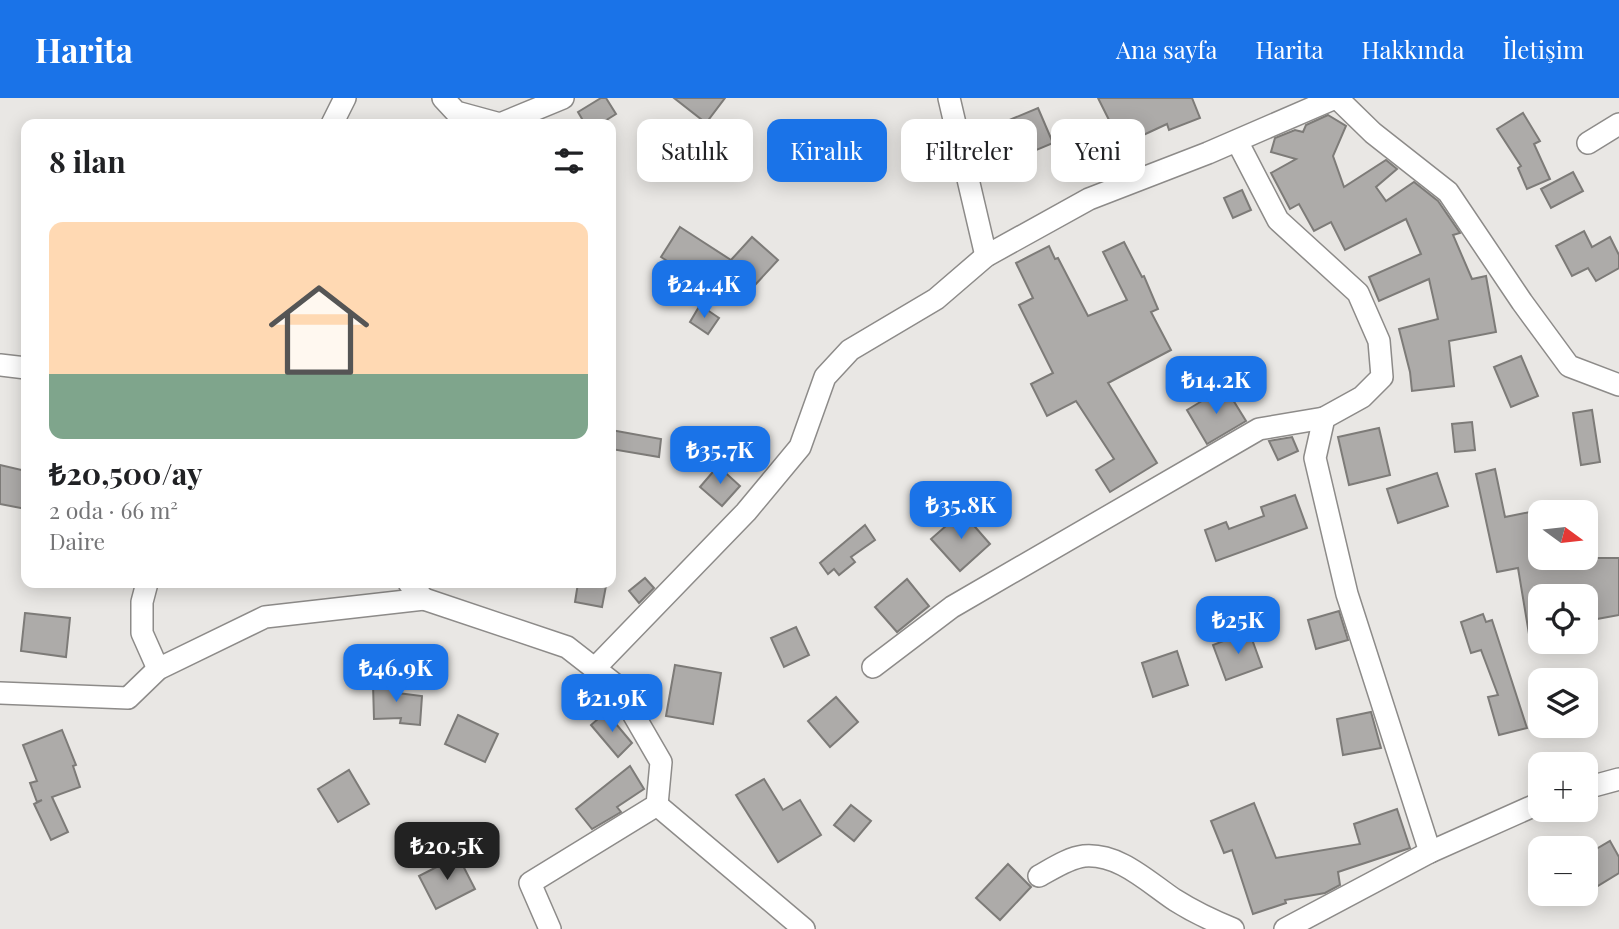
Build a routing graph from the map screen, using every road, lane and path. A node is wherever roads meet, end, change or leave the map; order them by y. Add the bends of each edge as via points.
1 (345, 98) edge
2 (443, 98) edge
3 (563, 98) edge
4 (949, 98) edge
5 (1336, 98) edge
6 (334, 119) edge
7 (482, 119) edge
8 (512, 119) edge
9 (1619, 124) edge
10 (1237, 141) junction
11 (1588, 143) dead end
12 (986, 256) junction
13 (0, 365) edge
14 (21, 367) edge
15 (1619, 385) edge
16 (1324, 418) junction
17 (145, 588) edge
18 (414, 588) edge
19 (424, 599) junction
20 (873, 667) dead end
21 (595, 668) junction
22 (158, 669) junction
23 (0, 693) edge
24 (1619, 779) edge
25 (1598, 785) edge
26 (657, 805) junction
27 (1528, 808) edge
28 (1430, 852) junction
29 (1039, 876) dead end
30 (550, 929) edge
31 (804, 929) edge
32 (1233, 929) edge
33 (1286, 929) edge

1 - 6 street
2 - 7 street via 456,112
3 - 8 street
4 - 12 street
5 - 10 street
5 - 15 street via 1448,192 1569,366
9 - 11 street
10 - 12 street via 1089,199
10 - 16 street via 1278,220 1357,293 1379,341 1382,377 1362,397
12 - 21 street via 936,299 850,350 825,377 800,447 747,512
13 - 14 street
16 - 20 street via 1259,429 952,607
16 - 28 street via 1315,458 1347,594
17 - 22 street via 142,634
18 - 19 street
19 - 21 street via 567,647
19 - 22 street via 265,617
21 - 26 street via 617,686 661,762
22 - 23 street via 128,698
24 - 25 street
26 - 30 street via 530,883
26 - 31 street
27 - 28 street
28 - 33 street
29 - 32 street via 1084,856 1128,866 1209,920

